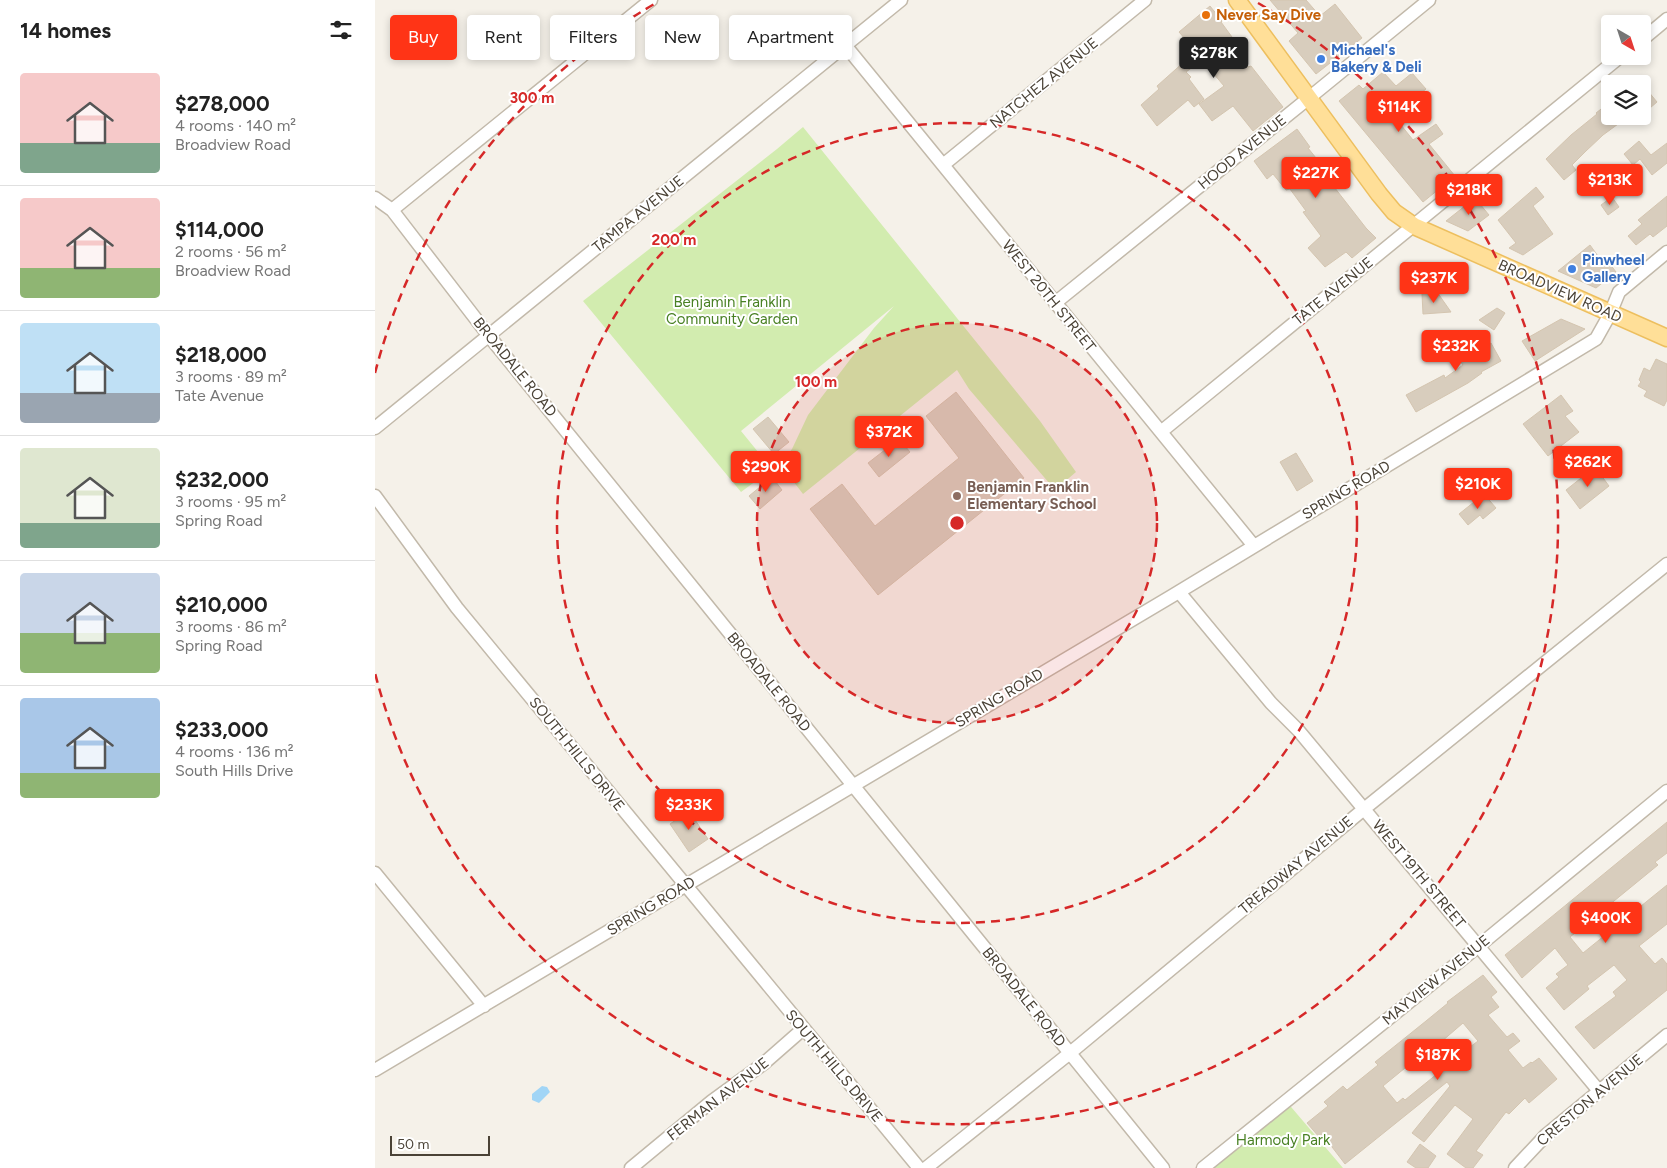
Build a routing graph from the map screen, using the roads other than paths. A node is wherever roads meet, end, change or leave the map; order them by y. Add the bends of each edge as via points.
1 (651, 0) edge
2 (901, 0) edge
3 (1145, 0) edge
4 (1237, 0) edge
5 (1429, 0) edge
6 (1667, 18) edge
7 (1651, 32) edge
8 (852, 39) edge
9 (852, 54) edge
10 (827, 60) edge
11 (1610, 65) edge
12 (1310, 98) junction
13 (943, 165) junction
14 (375, 198) edge
15 (392, 210) junction
16 (1414, 226) junction
17 (1667, 252) edge
18 (1055, 303) junction
19 (1610, 314) junction
20 (489, 336) junction
21 (1667, 338) edge
22 (375, 428) edge
23 (1162, 431) junction
24 (375, 496) edge
25 (1254, 546) junction
26 (1667, 564) edge
27 (1179, 592) junction
28 (852, 785) junction
29 (1667, 790) edge
30 (1364, 809) junction
31 (375, 873) edge
32 (685, 885) junction
33 (1479, 946) junction
34 (484, 1006) junction
35 (803, 1029) junction
36 (1667, 1035) edge
37 (1070, 1054) junction
38 (375, 1070) edge
39 (1599, 1091) junction
40 (631, 1168) edge
41 (919, 1168) edge
42 (926, 1168) edge
43 (1163, 1168) edge
44 (1203, 1168) edge
45 (1515, 1168) edge

1 - 15 street
2 - 8 street, TAMPA AVENUE
3 - 13 street, NATCHEZ AVENUE
4 - 12 main road, BROADVIEW ROAD
5 - 12 street, HOOD AVENUE
6 - 7 street
9 - 13 street, WEST 20TH STREET
10 - 20 street, TAMPA AVENUE
11 - 16 street, TATE AVENUE
12 - 16 main road, BROADVIEW ROAD via 1379,194
12 - 18 street, HOOD AVENUE
13 - 18 street, WEST 20TH STREET
14 - 15 street, BROADALE ROAD
15 - 20 street, BROADALE ROAD
16 - 19 main road, BROADVIEW ROAD
16 - 23 street, TATE AVENUE
17 - 19 street, SPRING ROAD via 1619,292
18 - 23 street, WEST 20TH STREET
19 - 21 main road, BROADVIEW ROAD
19 - 25 street, SPRING ROAD via 1597,339
20 - 22 street, TAMPA AVENUE
20 - 28 street, BROADALE ROAD
23 - 25 street, WEST 20TH STREET
24 - 32 street, SOUTH HILLS DRIVE via 457,608
25 - 27 street, SPRING ROAD
26 - 30 street, TREADWAY AVENUE
27 - 28 street, SPRING ROAD
27 - 30 street, WEST 19TH STREET
28 - 32 street, SPRING ROAD
28 - 37 street, BROADALE ROAD
29 - 33 street, MAYVIEW AVENUE
30 - 33 street, WEST 19TH STREET
30 - 37 street, TREADWAY AVENUE
31 - 34 street
32 - 34 street, SPRING ROAD
32 - 35 street, SOUTH HILLS DRIVE
33 - 39 street, WEST 19TH STREET
33 - 44 street, MAYVIEW AVENUE
34 - 38 street, SPRING ROAD
35 - 40 street, FERMAN AVENUE
35 - 41 street, SOUTH HILLS DRIVE
36 - 39 street, CRESTON AVENUE
37 - 42 street, TREADWAY AVENUE
37 - 43 street, BROADALE ROAD
39 - 45 street, CRESTON AVENUE via 1546,1134

